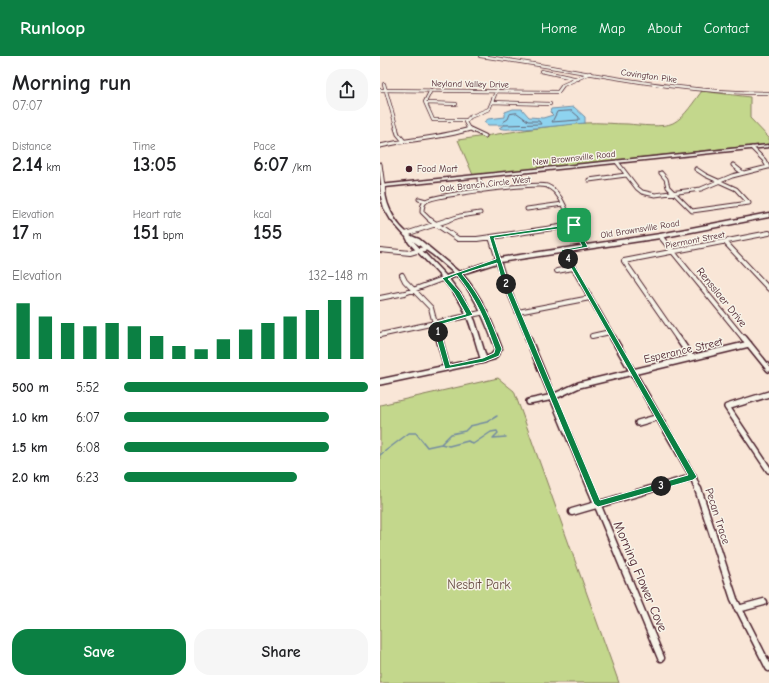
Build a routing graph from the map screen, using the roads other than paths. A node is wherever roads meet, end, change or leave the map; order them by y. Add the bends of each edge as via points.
1 (480, 56) edge
2 (541, 72) dead end
3 (590, 73) junction
4 (578, 79) junction
5 (384, 84) dead end
6 (498, 87) dead end
7 (380, 90) edge
8 (386, 90) junction
9 (431, 90) junction
10 (496, 92) junction
11 (769, 93) edge
12 (492, 102) junction
13 (426, 103) junction
14 (456, 104) dead end
15 (550, 104) dead end
16 (466, 120) junction
17 (470, 129) junction
18 (485, 136) dead end
19 (403, 140) junction
20 (380, 146) edge
21 (769, 146) edge
22 (753, 150) junction
23 (769, 150) edge
24 (380, 164) edge
25 (618, 164) junction
26 (733, 165) dead end
27 (696, 169) dead end
28 (661, 172) dead end
29 (743, 173) junction
30 (626, 175) junction
31 (478, 179) junction
32 (589, 180) dead end
33 (720, 182) junction
34 (381, 187) edge
35 (481, 191) junction
36 (674, 193) junction
37 (419, 198) dead end
38 (426, 201) junction
39 (564, 204) junction
40 (527, 209) dead end
41 (480, 213) dead end
42 (769, 215) edge
43 (434, 224) junction
44 (574, 225) junction
45 (769, 233) edge
46 (408, 236) junction
47 (660, 236) junction
48 (491, 237) junction
49 (725, 242) junction
50 (585, 247) junction
51 (427, 248) junction
52 (380, 250) edge
53 (563, 250) junction
54 (419, 251) junction
55 (674, 252) junction
56 (499, 260) junction
57 (573, 268) junction
58 (557, 271) dead end
59 (458, 273) junction
60 (402, 275) dead end
61 (445, 278) junction
62 (769, 289) edge
63 (413, 290) junction
64 (380, 298) edge
65 (590, 298) junction
66 (485, 312) junction
67 (518, 312) junction
68 (470, 315) junction
69 (435, 323) junction
70 (610, 332) junction
71 (380, 335) edge
72 (592, 336) dead end
73 (749, 344) junction
74 (691, 358) junction
75 (484, 360) junction
76 (447, 368) junction
77 (769, 368) edge
78 (633, 372) junction
79 (380, 382) edge
80 (769, 394) edge
81 (553, 397) junction
82 (529, 402) dead end
83 (659, 417) junction
84 (638, 423) dead end
85 (769, 470) edge
86 (693, 477) junction
87 (598, 504) junction
88 (572, 512) dead end
89 (764, 602) dead end
90 (738, 609) junction
91 (661, 658) dead end
92 (769, 668) edge

1 - 3 street, Covington Pike
2 - 4 street
3 - 4 street
3 - 11 street, Covington Pike via 703,90
4 - 10 street, Neyland Valley Drive via 563,85 559,92
5 - 8 street
6 - 10 street
7 - 8 street, Neyland Valley Drive
8 - 9 street, Neyland Valley Drive
8 - 19 street via 398,134
9 - 10 street, Neyland Valley Drive
9 - 13 street via 425,100
10 - 12 street
12 - 15 street
12 - 16 street via 487,110
13 - 14 street
13 - 16 street via 434,120
16 - 17 street via 466,126
17 - 18 street
17 - 19 street via 458,133
19 - 20 street
21 - 22 street, New Brownsville Road
22 - 23 street, New Brownsville Road
22 - 25 street, New Brownsville Road
22 - 29 street via 768,167
24 - 34 street
25 - 30 street
25 - 31 street, New Brownsville Road
25 - 34 street, New Brownsville Road
26 - 29 street
27 - 33 street
28 - 36 street
29 - 33 street
30 - 32 street
30 - 36 street via 636,188 648,194
31 - 34 street, New Brownsville Road
31 - 35 street
33 - 36 street via 701,189
33 - 36 street via 736,189 749,203 692,211
34 - 46 street via 387,210 394,222
35 - 38 street, Oak Branch Circle West via 444,195
35 - 39 street, Oak Branch Circle West via 547,186 555,191
37 - 38 street
38 - 43 street via 422,206 422,212
39 - 40 street
39 - 44 street
41 - 43 street
42 - 47 street, Old Brownsville Road
43 - 46 street
43 - 48 street via 458,239
44 - 48 street
44 - 50 street
45 - 49 street, Piermont Street
46 - 51 street
46 - 54 street
47 - 50 street, Old Brownsville Road
47 - 55 street, Rensslaer Drive
48 - 56 street, Morning Flower Cove
49 - 55 street, Piermont Street
49 - 62 street
50 - 53 street, Old Brownsville Road
51 - 54 street
51 - 59 street
52 - 54 street
53 - 56 street, Old Brownsville Road
53 - 57 street, Pecan Trace
54 - 61 street
55 - 73 street, Rensslaer Drive
55 - 74 street, Piermont Street via 624,261
56 - 59 street, Old Brownsville Road
56 - 67 street, Morning Flower Cove
57 - 58 street
57 - 65 street, Pecan Trace
59 - 61 street, Old Brownsville Road
59 - 66 street via 473,291
60 - 63 street
61 - 63 street
61 - 68 street via 457,292
63 - 64 street
63 - 69 street via 431,308
65 - 67 street
65 - 70 street, Pecan Trace
66 - 68 street
66 - 75 street via 499,349 493,357
67 - 81 street, Morning Flower Cove
68 - 69 street
68 - 75 street
69 - 71 street
69 - 76 street
70 - 72 street
70 - 78 street, Pecan Trace
73 - 74 street, Esperance Street
73 - 77 street, Rensslaer Drive
74 - 78 street, Esperance Street
75 - 76 street
76 - 79 street
78 - 81 street, Esperance Street via 577,385
78 - 83 street, Pecan Trace
80 - 85 street via 727,407
81 - 82 street, Esperance Street
81 - 87 street, Morning Flower Cove
83 - 84 street
83 - 86 street, Pecan Trace
86 - 87 street
86 - 90 street, Pecan Trace
87 - 88 street
87 - 91 street, Morning Flower Cove
89 - 90 street
90 - 92 street, Pecan Trace

